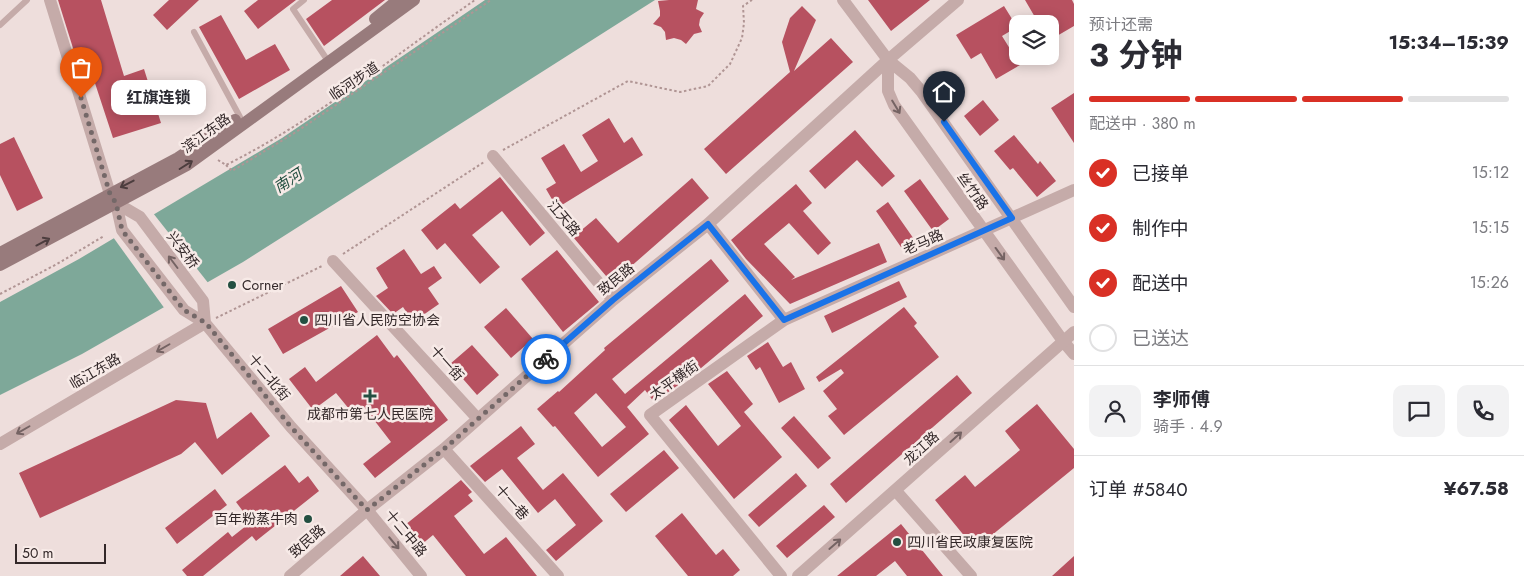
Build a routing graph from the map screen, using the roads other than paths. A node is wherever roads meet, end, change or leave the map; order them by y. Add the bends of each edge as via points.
1 (27, 0) edge
2 (50, 0) edge
3 (304, 0) edge
4 (398, 0) edge
5 (414, 0) edge
6 (843, 0) edge
7 (958, 0) edge
8 (0, 25) edge
9 (194, 32) dead end
10 (326, 58) junction
11 (888, 60) junction
12 (240, 117) junction
13 (493, 156) dead end
14 (1074, 190) edge
15 (113, 198) junction
16 (1012, 218) junction
17 (708, 224) junction
18 (983, 231) junction
19 (0, 253) edge
20 (333, 260) dead end
21 (0, 265) edge
22 (613, 300) junction
23 (1074, 307) edge
24 (784, 320) junction
25 (206, 323) junction
26 (1074, 332) edge
27 (1063, 341) junction
28 (1074, 354) edge
29 (478, 419) junction
30 (0, 444) edge
31 (444, 449) junction
32 (896, 491) junction
33 (367, 510) junction
34 (290, 576) edge
35 (421, 576) edge
36 (558, 576) edge
37 (781, 576) edge
38 (798, 576) edge
39 (971, 576) edge

1 - 8 lane
2 - 15 street
3 - 10 lane via 292,9
4 - 10 main road, 滨江东路
15 -> 5 main road, 滨江东路 via 187,165
6 - 11 street, 丝竹路
7 - 11 street, 致民路
9 - 12 lane
10 - 12 main road, 滨江东路
11 - 16 street, 丝竹路 via 922,91
11 - 17 street, 致民路
11 -> 18 street, 丝竹路 via 888,91 894,105
12 -> 15 main road, 滨江东路
13 - 22 street, 江天路
14 - 16 street, 老马路
15 - 19 main road, 滨江东路
21 -> 15 main road, 滨江东路
15 - 25 street via 122,230 184,310
25 -> 15 street, 兴安桥 via 203,301 140,217
16 - 18 street, 老马路
16 - 23 street, 丝竹路
17 - 22 street, 致民路
17 - 24 street
18 - 24 street, 老马路
18 -> 27 street, 丝竹路
20 - 29 street, 十一街
22 - 29 street, 致民路
24 - 37 street, 太平横街 via 650,415
25 -> 30 street, 临江东路
25 - 33 street, 十二北街 via 291,427
26 - 27 street
27 - 28 street, 丝竹路
32 -> 27 street, 龙江路
29 - 31 street, 致民路
31 - 33 street, 致民路
31 - 36 street, 十一巷
38 -> 32 street, 龙江路
32 - 39 street
33 - 34 street, 致民路
33 -> 35 street, 十二中路

